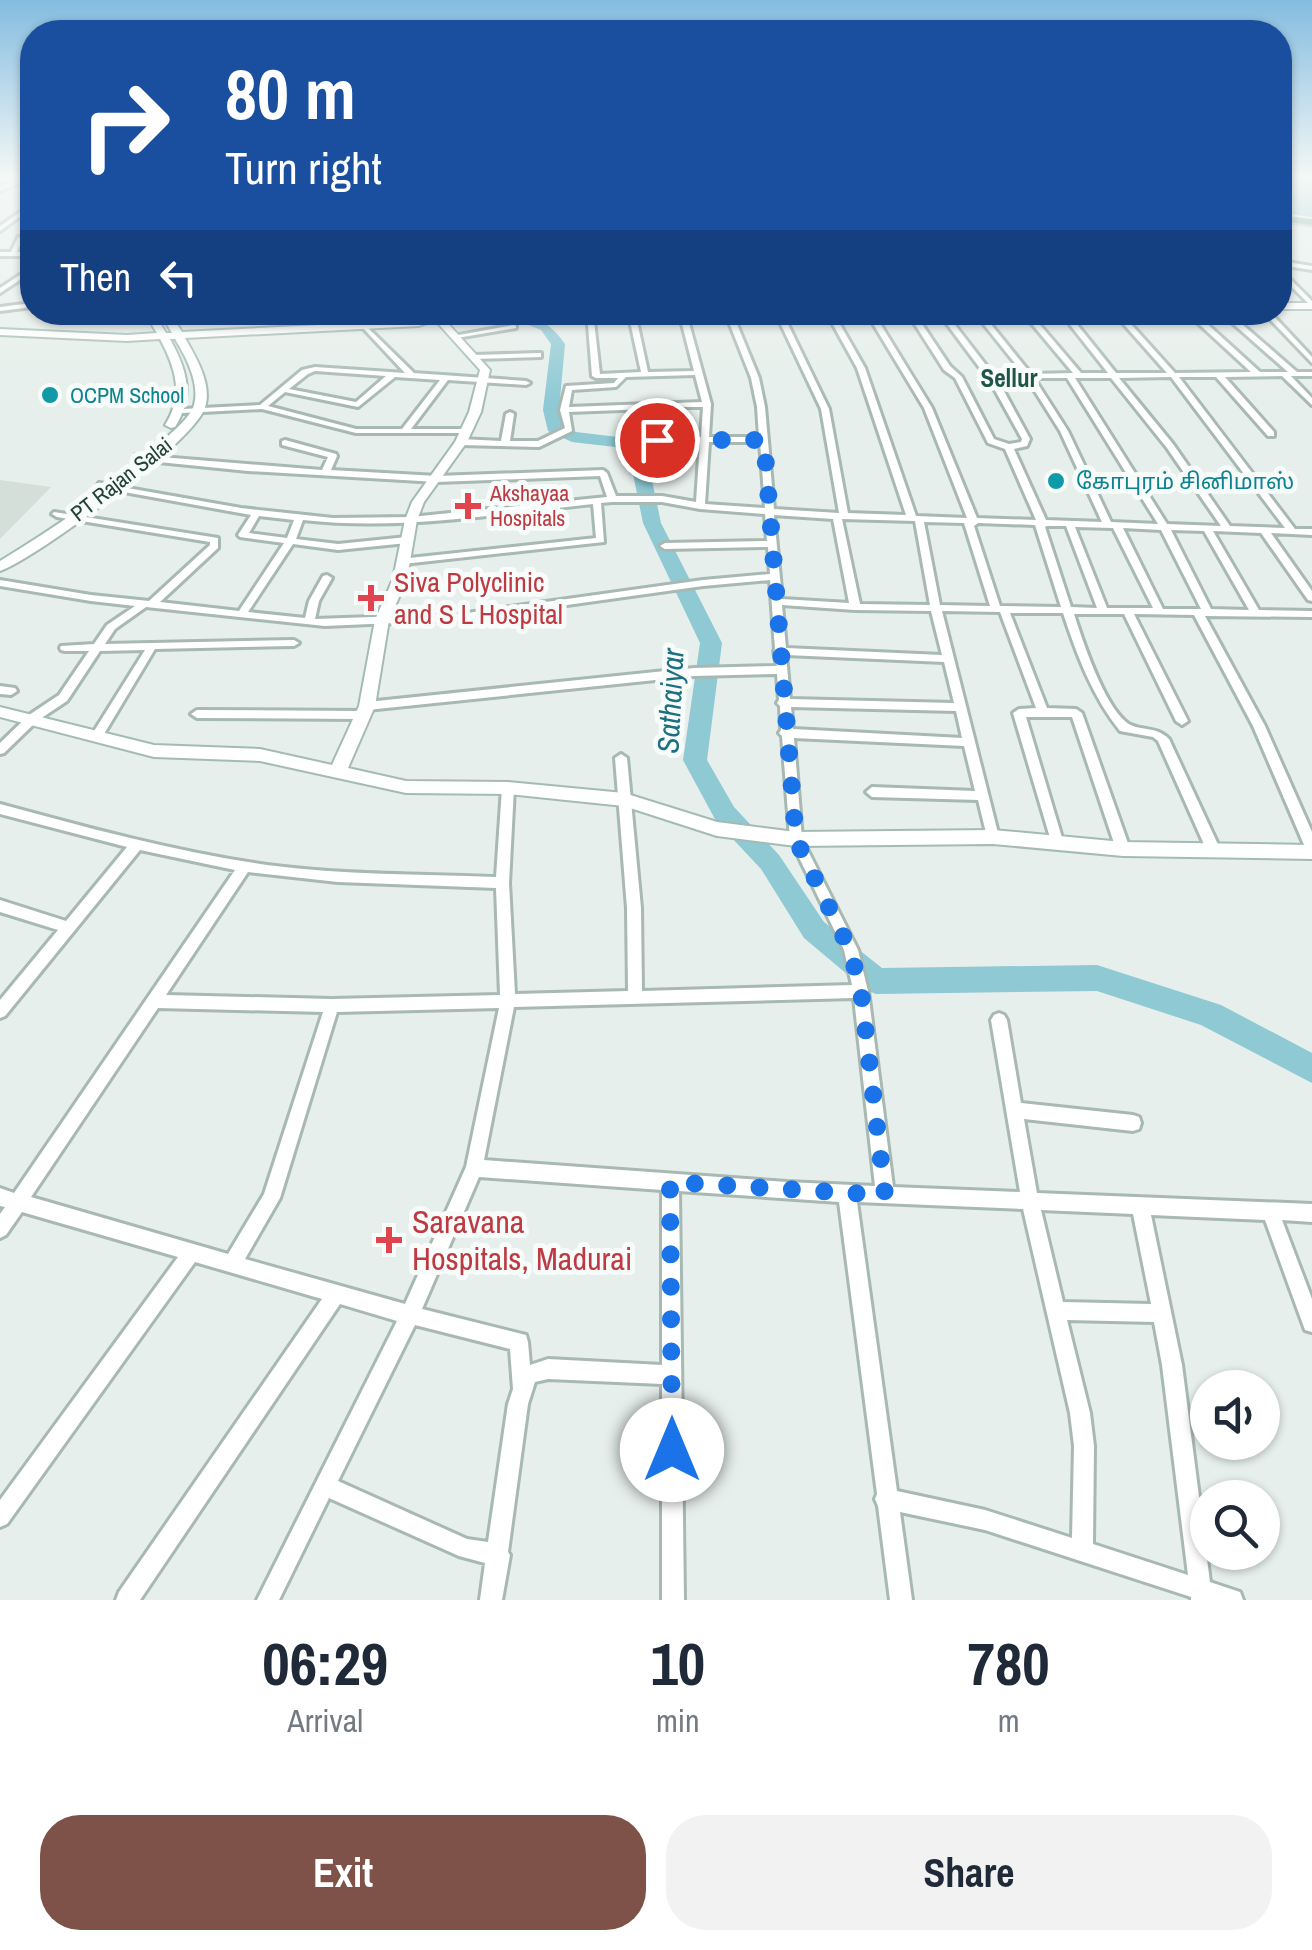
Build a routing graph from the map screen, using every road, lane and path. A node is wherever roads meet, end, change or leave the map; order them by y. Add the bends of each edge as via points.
1 (0, 254) edge
2 (13, 254) joint
3 (20, 254) edge
4 (1292, 283) edge
5 (1312, 305) edge
6 (156, 325) edge
7 (172, 325) edge
8 (392, 325) edge
9 (449, 325) edge
10 (591, 325) edge
11 (634, 325) edge
12 (686, 325) edge
13 (733, 325) edge
14 (784, 325) edge
15 (837, 325) edge
16 (877, 325) edge
17 (919, 325) edge
18 (951, 325) edge
19 (988, 325) edge
20 (1035, 325) edge
21 (1075, 325) edge
22 (1128, 325) edge
23 (1203, 325) edge
24 (1238, 325) edge
25 (1278, 325) edge
26 (366, 327) junction
27 (514, 327) dead end
28 (0, 332) edge
29 (179, 336) junction
30 (457, 336) junction
31 (164, 337) junction
32 (538, 355) dead end
33 (474, 357) junction
34 (1312, 362) edge
35 (700, 372) junction
36 (1218, 374) junction
37 (1258, 374) junction
38 (1283, 374) junction
39 (1295, 374) junction
40 (1312, 374) edge
41 (392, 375) junction
42 (1173, 375) junction
43 (623, 376) junction
44 (644, 376) junction
45 (1029, 376) junction
46 (1074, 376) junction
47 (1116, 376) junction
48 (413, 377) junction
49 (444, 380) junction
50 (482, 382) junction
51 (526, 383) dead end
52 (284, 390) junction
53 (324, 399) junction
54 (1312, 403) edge
55 (678, 404) junction
56 (707, 404) junction
57 (262, 407) junction
58 (564, 410) junction
59 (183, 411) junction
60 (198, 411) junction
61 (510, 414) dead end
62 (299, 416) junction
63 (406, 430) junction
64 (1270, 434) dead end
65 (463, 436) junction
66 (632, 438) dead end
67 (682, 440) junction
68 (764, 440) junction
69 (708, 442) junction
70 (285, 443) dead end
71 (505, 444) junction
72 (1010, 447) junction
73 (145, 458) junction
74 (324, 473) junction
75 (437, 480) junction
76 (109, 487) junction
77 (612, 499) junction
78 (596, 503) junction
79 (700, 506) junction
80 (257, 512) junction
81 (769, 513) junction
82 (57, 514) junction
83 (840, 516) junction
84 (71, 518) junction
85 (299, 518) junction
86 (410, 520) junction
87 (915, 520) junction
88 (971, 522) junction
89 (1041, 524) junction
90 (1070, 525) junction
91 (1112, 526) junction
92 (1165, 528) junction
93 (1207, 529) junction
94 (1228, 530) junction
95 (1264, 531) junction
96 (1293, 532) junction
97 (1312, 532) edge
98 (407, 540) junction
99 (290, 542) junction
100 (771, 544) junction
101 (664, 546) dead end
102 (0, 556) edge
103 (403, 561) junction
104 (0, 567) edge
105 (327, 578) dead end
106 (774, 578) junction
107 (2, 586) edge
108 (1312, 598) edge
109 (778, 602) junction
110 (149, 603) junction
111 (855, 608) junction
112 (936, 609) junction
113 (1000, 610) junction
114 (1067, 611) junction
115 (1104, 612) junction
116 (1128, 612) junction
117 (1160, 613) junction
118 (1203, 613) junction
119 (1256, 614) junction
120 (1312, 614) edge
121 (241, 616) junction
122 (382, 620) junction
123 (309, 622) junction
124 (294, 643) dead end
125 (65, 648) dead end
126 (151, 648) junction
127 (96, 650) junction
128 (779, 652) junction
129 (948, 659) junction
130 (780, 670) junction
131 (783, 703) junction
132 (960, 706) junction
133 (365, 710) junction
134 (0, 712) edge
135 (1043, 712) junction
136 (197, 714) dead end
137 (32, 718) junction
138 (1182, 721) dead end
139 (785, 733) junction
140 (98, 736) junction
141 (968, 742) junction
142 (0, 750) edge
143 (621, 758) dead end
144 (338, 771) junction
145 (508, 788) junction
146 (872, 792) dead end
147 (981, 796) junction
148 (624, 800) junction
149 (0, 809) edge
150 (993, 837) junction
151 (796, 840) junction
152 (1057, 841) junction
153 (136, 846) junction
154 (1123, 848) junction
155 (1214, 850) junction
156 (1312, 850) edge
157 (244, 867) junction
158 (502, 882) junction
159 (0, 906) edge
160 (69, 928) junction
161 (861, 991) junction
162 (635, 996) junction
163 (156, 1000) junction
164 (508, 1000) junction
165 (332, 1006) junction
166 (0, 1011) edge
167 (999, 1020) dead end
168 (1014, 1110) junction
169 (1133, 1123) dead end
170 (474, 1168) junction
171 (670, 1182) junction
172 (847, 1194) junction
173 (885, 1195) junction
174 (9, 1200) edge
175 (1030, 1201) junction
176 (1140, 1206) junction
177 (1270, 1211) junction
178 (1312, 1212) edge
179 (0, 1229) edge
180 (192, 1252) junction
181 (233, 1263) junction
182 (338, 1293) junction
183 (1058, 1311) junction
184 (1161, 1313) junction
185 (410, 1315) junction
186 (1312, 1323) edge
187 (671, 1376) junction
188 (522, 1387) junction
189 (325, 1486) junction
190 (885, 1499) junction
191 (0, 1517) edge
192 (1082, 1550) junction
193 (498, 1555) junction
194 (1201, 1594) edge
195 (128, 1600) edge
196 (268, 1600) edge
197 (491, 1600) edge
198 (673, 1600) edge
199 (901, 1600) edge
200 (1232, 1600) edge

1 - 2 street
2 - 3 street
4 - 5 street
6 - 31 street, PT Rajan Salai
7 - 29 street
8 - 26 street
9 - 30 street
10 - 43 street via 595,375
11 - 44 street
12 - 35 street
13 - 68 street via 755,378
14 - 83 street via 825,409
15 - 87 street via 860,368
16 - 88 street via 928,408
17 - 72 street via 958,377 991,441
18 - 72 street via 996,382 1026,439
19 - 45 street
20 - 46 street
21 - 47 street
22 - 42 street
23 - 37 street
24 - 39 street
25 - 34 street
26 - 29 street
26 - 48 street
27 - 30 street
28 - 31 street
29 - 31 street
29 - 60 street via 194,363
30 - 33 street
31 - 59 street, PT Rajan Salai via 178,364
32 - 33 street
33 - 50 street via 485,370
35 - 44 street
35 - 56 street
36 - 37 street
36 - 42 street
36 - 64 street
37 - 38 street
38 - 39 street
38 - 54 street
39 - 40 street
41 - 48 street
41 - 52 street via 315,369
41 - 53 street via 358,405
42 - 47 street
42 - 96 street
43 - 44 street
43 - 58 street via 616,385 569,388
45 - 46 street
45 - 91 street
46 - 47 street
46 - 92 street
47 - 94 street
48 - 49 street
49 - 50 street
49 - 63 street
50 - 51 street
50 - 65 street
52 - 53 street
52 - 57 street
53 - 62 street
55 - 56 street
55 - 58 street
55 - 67 street
56 - 69 street
57 - 60 street
57 - 62 street
58 - 71 street via 569,429 548,442
59 - 60 street
59 - 73 street, PT Rajan Salai
60 - 73 street, PT Rajan Salai
61 - 71 street
62 - 63 street via 356,431
63 - 65 street
65 - 71 street
65 - 75 street
66 - 67 street
67 - 69 street
68 - 69 street
68 - 81 street
69 - 79 street
70 - 74 street via 333,456
72 - 89 street
73 - 74 street
73 - 76 street, PT Rajan Salai
74 - 75 street
75 - 77 street via 603,473
75 - 86 street
76 - 80 street
76 - 82 street, PT Rajan Salai
76 - 84 street, PT Rajan Salai
77 - 78 street
77 - 79 street
78 - 86 street
78 - 103 street via 601,540
79 - 81 street
80 - 85 street
80 - 99 street via 243,535
81 - 83 street
81 - 100 street
82 - 84 street
82 - 102 street, PT Rajan Salai
83 - 87 street
83 - 111 street
84 - 104 street, PT Rajan Salai
84 - 110 street via 215,540
85 - 86 street
85 - 99 street
86 - 98 street
87 - 88 street
87 - 112 street
88 - 89 street
88 - 113 street
89 - 90 street
89 - 114 street
90 - 91 street
90 - 115 street
91 - 92 street
91 - 117 street
92 - 93 street
92 - 118 street
93 - 94 street
93 - 119 street
94 - 95 street
95 - 96 street
95 - 108 street
96 - 97 street
98 - 99 street
98 - 103 street
99 - 121 street
100 - 101 street
100 - 106 street
103 - 122 street
105 - 123 street
106 - 109 street
106 - 122 street via 460,617
107 - 110 street
109 - 111 street
109 - 128 street
110 - 121 street
110 - 127 street via 111,627
111 - 112 street
112 - 113 street
112 - 129 street
113 - 114 street
113 - 135 street
114 - 115 street
114 - 155 street via 1110,710 1124,728 1163,739
115 - 116 street
116 - 117 street
116 - 138 street
117 - 118 street
118 - 119 street
118 - 156 street
119 - 120 street
121 - 123 street
122 - 123 street
122 - 133 street
124 - 126 street
125 - 127 street
126 - 127 street
126 - 140 street
127 - 137 street via 63,698
128 - 129 street
128 - 130 street
129 - 132 street
130 - 131 street
130 - 133 street via 694,672
131 - 132 street
131 - 139 street
132 - 141 street
133 - 136 street
133 - 144 street
134 - 137 street
135 - 152 street via 1019,713
135 - 154 street via 1076,712
137 - 140 street
137 - 142 street
139 - 141 street
139 - 151 street
140 - 144 street via 154,751 260,755
141 - 147 street
143 - 148 street
144 - 145 street via 406,788
145 - 148 street
145 - 158 street
146 - 147 street
147 - 150 street
148 - 151 street via 717,830
148 - 162 street
149 - 153 street
150 - 151 street
150 - 152 street
151 - 161 street via 850,950
152 - 154 street
153 - 157 street
153 - 160 street
154 - 155 street
155 - 156 street
157 - 158 street
157 - 163 street
158 - 164 street
159 - 160 street
160 - 166 street
161 - 162 street
161 - 173 street
162 - 164 street
163 - 165 street
163 - 174 street
164 - 165 street
164 - 170 street
165 - 181 street via 271,1198
167 - 168 street
168 - 169 street
168 - 175 street
170 - 171 street
170 - 185 street
171 - 172 street
171 - 187 street
172 - 173 street
172 - 190 street
173 - 175 street
174 - 179 street
174 - 180 street
175 - 176 street
175 - 183 street
176 - 177 street
176 - 184 street
177 - 178 street
177 - 186 street
180 - 181 street
180 - 191 street
181 - 182 street
182 - 185 street
182 - 195 street
183 - 184 street
183 - 192 street via 1084,1446
184 - 194 street
185 - 188 street via 519,1342
185 - 189 street
187 - 188 street via 548,1369 528,1375
187 - 198 street
188 - 193 street
189 - 193 street via 466,1549
189 - 196 street
190 - 192 street
190 - 199 street
192 - 194 street
193 - 197 street
194 - 200 street

